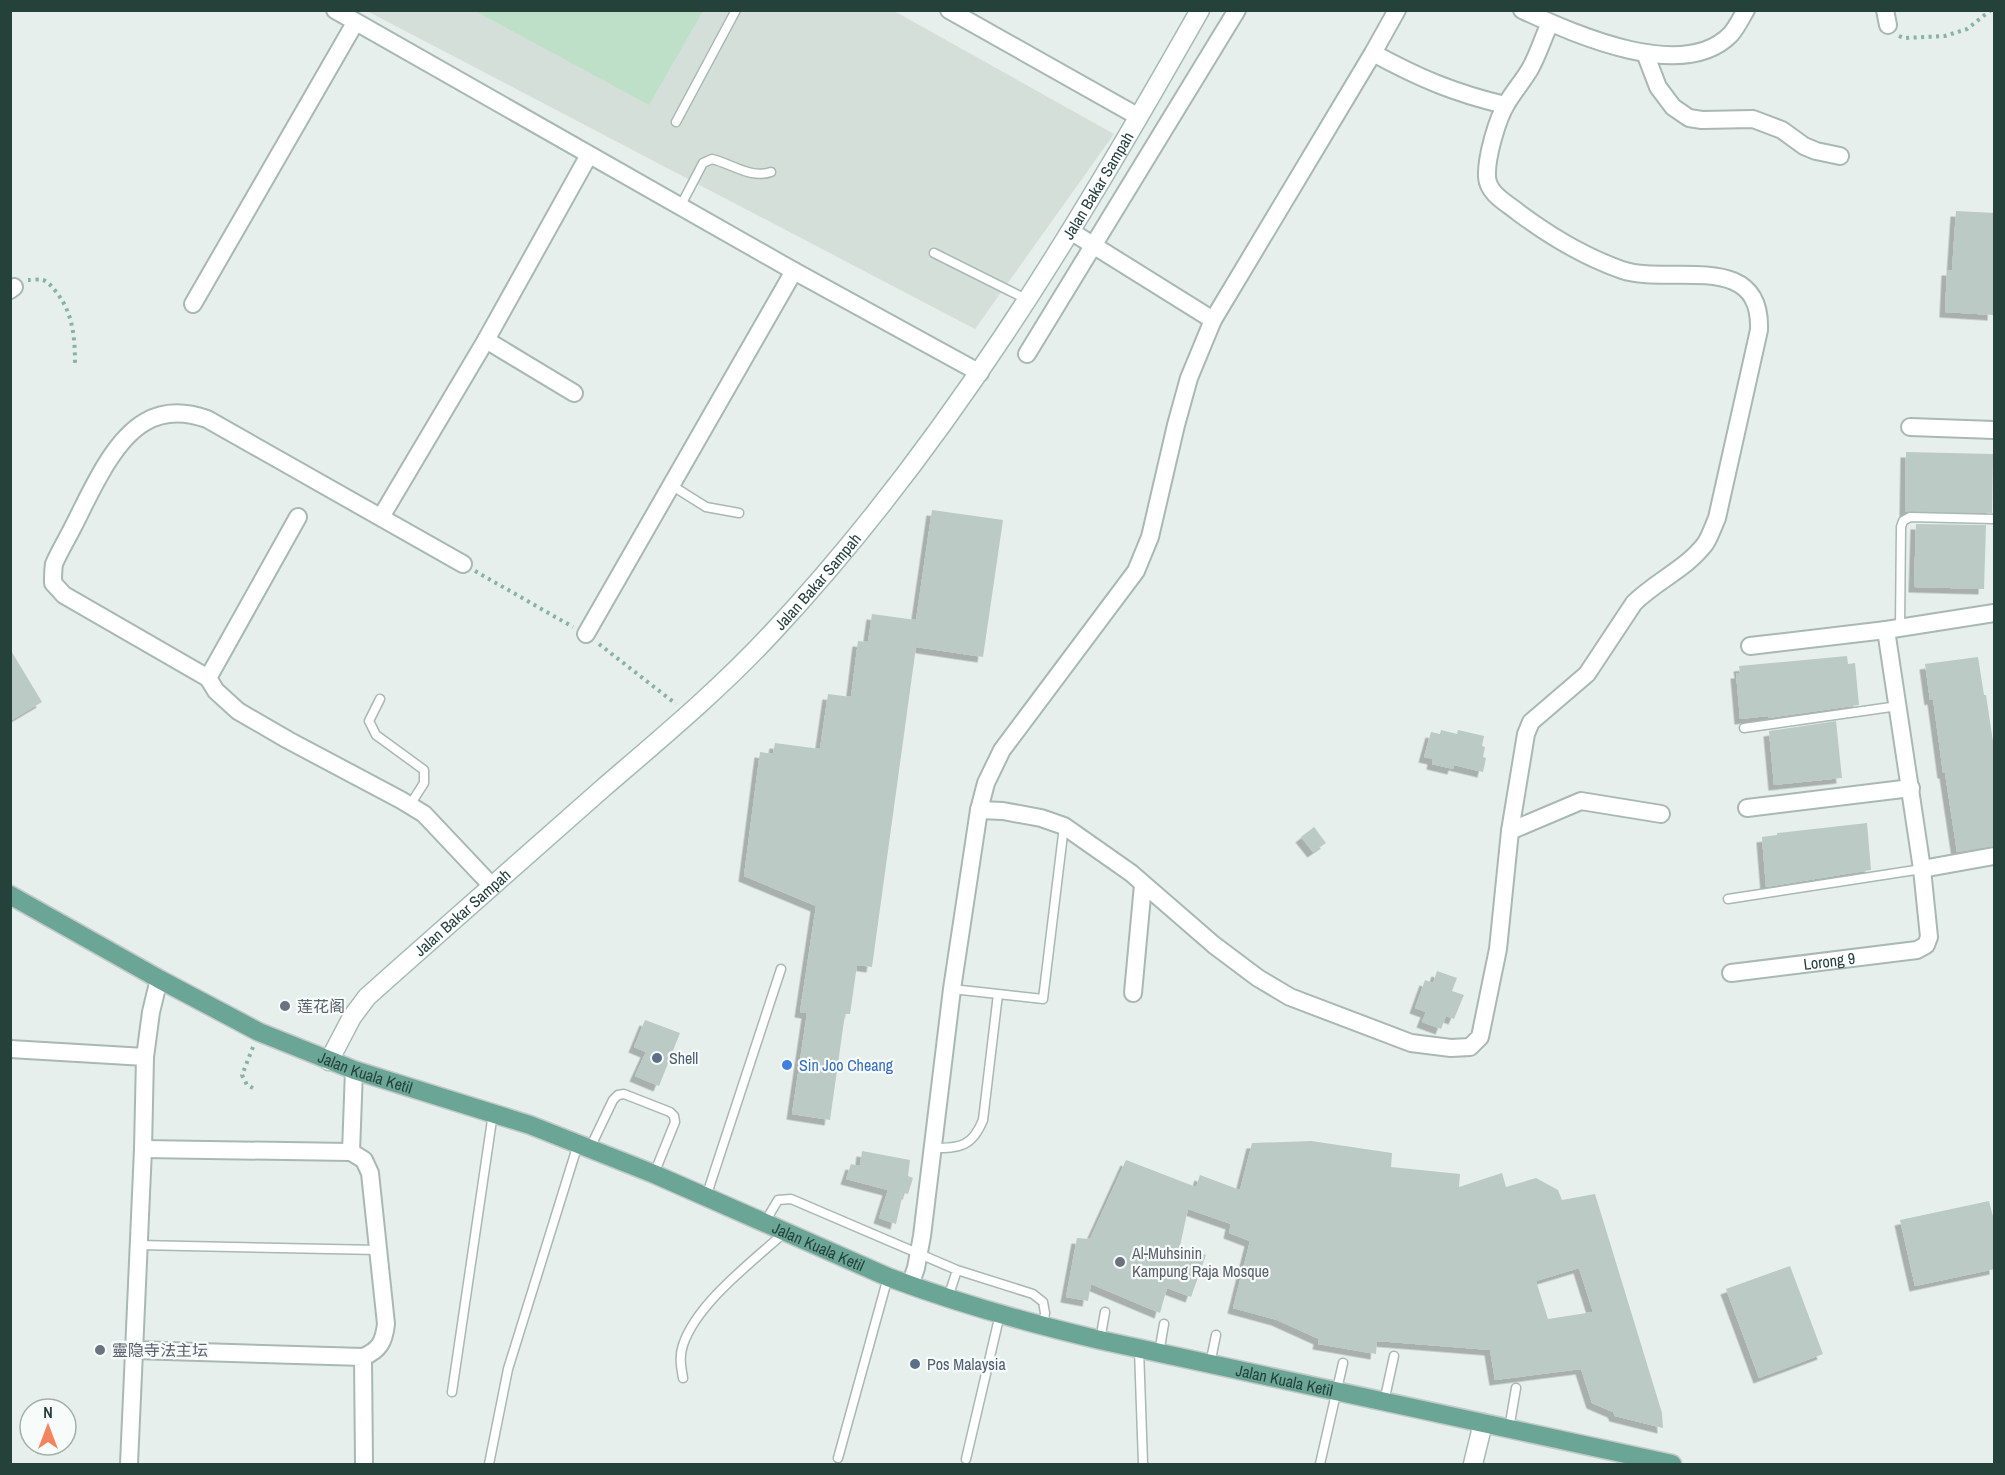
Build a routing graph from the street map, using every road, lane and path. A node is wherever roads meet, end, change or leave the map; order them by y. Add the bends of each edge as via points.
1 (335, 10) edge
2 (736, 10) edge
3 (949, 10) edge
4 (1200, 10) edge
5 (1237, 10) edge
6 (1396, 10) edge
7 (1522, 10) edge
8 (1746, 10) edge
9 (1991, 10) edge
10 (1552, 17) edge
11 (1886, 18) edge
12 (355, 23) junction
13 (1373, 53) junction
14 (1645, 53) junction
15 (1505, 105) junction
16 (1139, 117) junction
17 (676, 122) dead end
18 (589, 155) junction
19 (1840, 156) dead end
20 (771, 172) dead end
21 (680, 207) junction
22 (1071, 232) junction
23 (1093, 246) junction
24 (934, 253) dead end
25 (794, 271) junction
26 (12, 289) edge
27 (1028, 300) junction
28 (193, 304) dead end
29 (1213, 320) junction
30 (486, 340) junction
31 (1027, 354) dead end
32 (75, 367) dead end
33 (980, 373) junction
34 (574, 393) dead end
35 (1910, 427) dead end
36 (1995, 430) edge
37 (671, 485) junction
38 (739, 513) dead end
39 (298, 517) dead end
40 (381, 517) junction
41 (1995, 519) edge
42 (463, 564) joint
43 (1995, 613) edge
44 (1893, 628) junction
45 (586, 634) junction
46 (1750, 646) dead end
47 (208, 678) junction
48 (380, 699) dead end
49 (1898, 706) junction
50 (688, 714) junction
51 (1744, 728) dead end
52 (1911, 788) junction
53 (410, 806) junction
54 (1747, 808) dead end
55 (979, 810) junction
56 (1661, 814) dead end
57 (1064, 826) junction
58 (1510, 831) junction
59 (1995, 856) edge
60 (1922, 868) junction
61 (1143, 885) junction
62 (492, 886) junction
63 (10, 895) edge
64 (1728, 899) dead end
65 (781, 969) dead end
66 (1731, 973) dead end
67 (159, 979) junction
68 (952, 989) junction
69 (1133, 993) dead end
70 (998, 994) junction
71 (259, 1032) junction
72 (10, 1049) edge
73 (145, 1056) junction
74 (329, 1061) junction
75 (354, 1070) junction
76 (257, 1090) dead end
77 (493, 1113) junction
78 (584, 1146) junction
79 (933, 1148) junction
80 (143, 1149) junction
81 (351, 1152) junction
82 (654, 1174) junction
83 (706, 1197) junction
84 (764, 1223) junction
85 (785, 1231) junction
86 (139, 1245) junction
87 (378, 1250) junction
88 (919, 1254) junction
89 (957, 1270) junction
90 (888, 1277) junction
91 (910, 1286) junction
92 (948, 1299) junction
93 (1105, 1312) dead end
94 (1000, 1314) junction
95 (1164, 1324) dead end
96 (1043, 1327) junction
97 (1216, 1335) dead end
98 (1100, 1340) junction
99 (1139, 1349) junction
100 (134, 1350) junction
101 (1159, 1353) junction
102 (1394, 1356) dead end
103 (363, 1357) junction
104 (1343, 1363) dead end
105 (1210, 1364) junction
106 (683, 1378) dead end
107 (1516, 1388) dead end
108 (452, 1392) dead end
109 (1337, 1392) junction
110 (1384, 1401) junction
111 (1483, 1423) junction
112 (1509, 1429) junction
113 (838, 1458) dead end
114 (966, 1459) dead end
115 (129, 1464) edge
116 (364, 1464) edge
117 (489, 1464) edge
118 (1143, 1464) edge
119 (1320, 1464) edge
120 (1473, 1464) edge
121 (1672, 1464) edge

1 - 12 street
2 - 17 lane
3 - 16 street
4 - 16 main road, Jalan Bakar Sampah
5 - 23 street
6 - 13 street
7 - 10 street
8 - 14 street via 1730,35 1698,53
9 - 11 path via 1967,29 1945,36 1904,38 1894,33
10 - 14 street via 1570,33
10 - 15 street via 1530,68
12 - 18 street
12 - 28 street
13 - 15 street via 1445,89
13 - 29 street
14 - 19 street via 1665,98 1689,118 1753,119 1782,130 1804,146
15 - 58 street via 1488,159 1487,178 1497,196 1545,232 1621,270 1640,275 1719,275 1736,281 1755,300 1759,314 1759,330 1717,518 1706,543 1639,598 1587,674 1531,722
16 - 22 main road, Jalan Bakar Sampah
18 - 21 street
18 - 30 street
20 - 21 lane via 751,174 712,159 704,163
21 - 25 street
22 - 23 street
22 - 27 main road, Jalan Bakar Sampah
23 - 29 street
23 - 31 street
24 - 27 lane
25 - 33 street
25 - 37 street
26 - 32 path via 28,280 42,280 56,292 70,317
27 - 33 main road, Jalan Bakar Sampah
29 - 55 street via 1189,378 1150,537 1136,571 1002,750 986,783
30 - 34 street
30 - 40 street
33 - 50 main road, Jalan Bakar Sampah via 851,545 769,636
35 - 36 street
37 - 38 lane via 706,507
37 - 45 street
39 - 47 street
40 - 42 street
40 - 47 street via 193,414 160,415 129,435 89,496 54,566 53,582 64,595
41 - 44 lane via 1910,517 1903,521
42 - 45 path
43 - 44 street
44 - 46 street
44 - 49 street
45 - 50 path
47 - 53 street via 238,711
48 - 53 lane via 369,721 376,735 423,770 424,783
49 - 51 lane
49 - 52 street
50 - 62 main road, Jalan Bakar Sampah
52 - 54 street
52 - 60 street
53 - 62 street via 440,830
55 - 57 street via 1041,818
55 - 68 street
56 - 58 street via 1581,801
57 - 61 street
57 - 70 lane via 1043,999
58 - 61 street via 1498,949 1480,1037 1470,1047 1410,1043 1290,997 1214,945
59 - 60 street
60 - 64 lane
60 - 66 street, Lorong 9 via 1929,937 1926,945 1917,950
61 - 69 street
62 - 74 main road, Jalan Bakar Sampah via 367,997
63 - 67 main road, Jalan Kuala Ketil
65 - 83 lane
67 - 71 main road, Jalan Kuala Ketil
67 - 73 street
68 - 70 lane
68 - 79 street
70 - 79 lane via 983,1120 977,1134 966,1144
71 - 74 main road, Jalan Kuala Ketil
71 - 76 path via 243,1075 247,1085
72 - 73 street
73 - 80 street
74 - 75 main road, Jalan Kuala Ketil
75 - 77 main road, Jalan Kuala Ketil
75 - 81 street
77 - 78 main road, Jalan Kuala Ketil
77 - 108 lane
78 - 82 main road, Jalan Kuala Ketil
78 - 82 lane via 618,1095 670,1112 675,1122
78 - 117 lane via 508,1369
79 - 88 street
80 - 81 street
80 - 86 street
81 - 87 street via 364,1160 370,1173
82 - 83 main road, Jalan Kuala Ketil
83 - 84 main road, Jalan Kuala Ketil
84 - 85 main road, Jalan Kuala Ketil
84 - 88 lane via 778,1200 791,1199
85 - 90 main road, Jalan Kuala Ketil
85 - 106 lane via 699,1314 682,1347
86 - 87 lane
86 - 100 street
87 - 103 street via 385,1336 379,1348
88 - 89 lane
88 - 91 street
89 - 92 lane
89 - 96 lane via 1033,1294 1043,1302
90 - 91 main road, Jalan Kuala Ketil
90 - 113 lane
91 - 92 main road, Jalan Kuala Ketil
92 - 94 main road, Jalan Kuala Ketil
93 - 98 lane
94 - 96 main road, Jalan Kuala Ketil
94 - 114 lane
95 - 101 lane
96 - 98 main road, Jalan Kuala Ketil
97 - 105 lane
98 - 99 main road, Jalan Kuala Ketil
99 - 101 main road, Jalan Kuala Ketil
99 - 118 lane
100 - 103 street
100 - 115 street
101 - 105 main road, Jalan Kuala Ketil
102 - 110 lane
103 - 116 street
104 - 109 lane
105 - 109 main road, Jalan Kuala Ketil
107 - 112 lane
109 - 110 main road, Jalan Kuala Ketil
109 - 119 lane
110 - 111 main road, Jalan Kuala Ketil
111 - 112 main road, Jalan Kuala Ketil
111 - 120 main road
112 - 121 main road, Jalan Kuala Ketil

